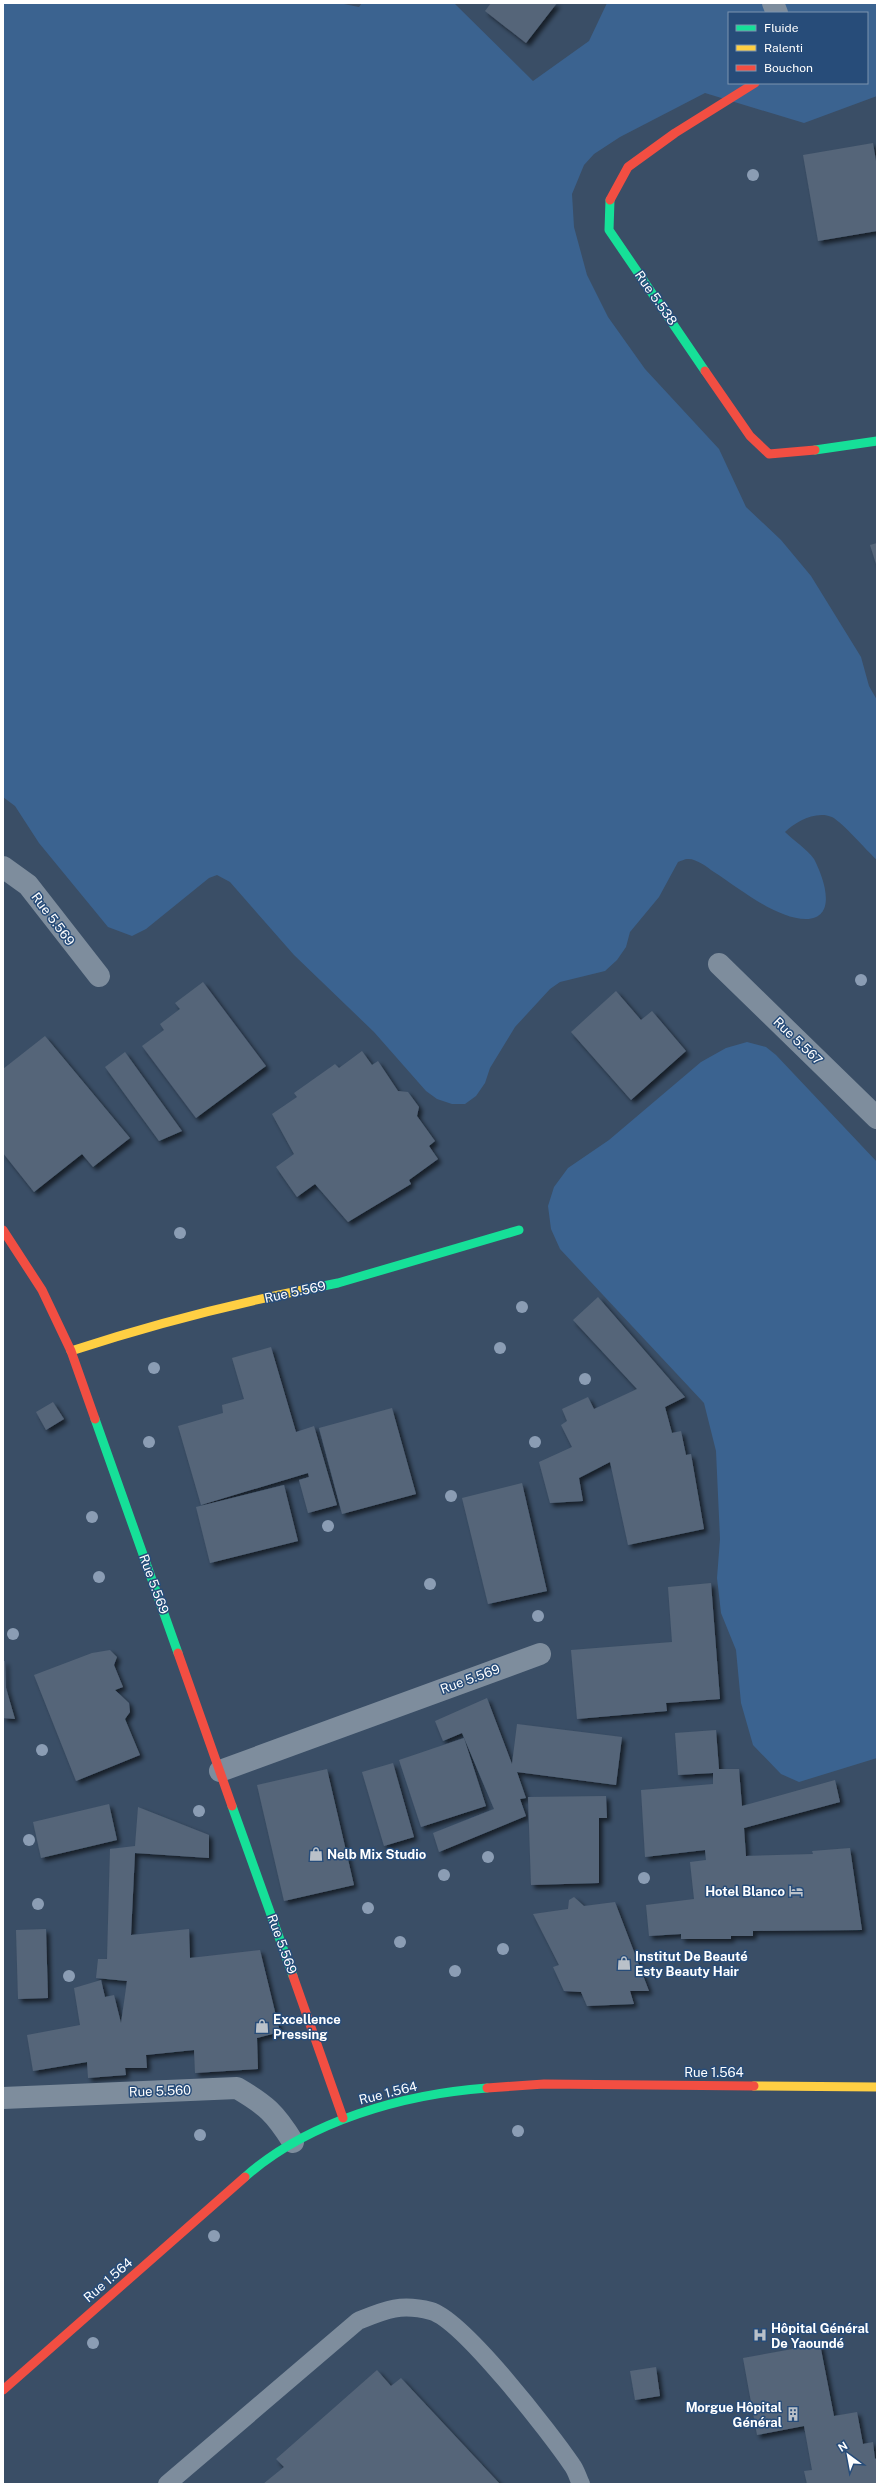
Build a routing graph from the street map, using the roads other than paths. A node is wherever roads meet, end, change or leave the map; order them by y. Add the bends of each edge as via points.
1 (753, 84) edge
2 (877, 441) edge
3 (3, 867) edge
4 (718, 964) dead end
5 (99, 976) dead end
6 (877, 1118) edge
7 (3, 1230) edge
8 (519, 1230) dead end
9 (71, 1352) junction
10 (540, 1654) dead end
11 (220, 1771) junction
12 (877, 2087) edge
13 (3, 2098) edge
14 (343, 2118) junction
15 (293, 2142) junction
16 (3, 2390) edge
17 (167, 2484) edge
18 (581, 2484) edge

1 - 2 street, Rue 5.538 via 675,133 628,167 610,197 608,230 750,436 769,454
3 - 5 street, Rue 5.569 via 28,885 51,913 68,940
4 - 6 street, Rue 5.567
7 - 9 street, Rue 5.569 via 42,1290
8 - 9 street, Rue 5.569 via 338,1283 224,1306 131,1331
9 - 11 street, Rue 5.569
10 - 11 street, Rue 5.569
11 - 14 street, Rue 5.569
12 - 14 street, Rue 1.564 via 544,2084 450,2091
13 - 15 street, Rue 5.560 via 237,2088 264,2104 278,2118
14 - 15 street, Rue 1.564
15 - 16 street, Rue 1.564 via 255,2168
17 - 18 lane via 358,2321 390,2307 410,2307 433,2312 466,2336 521,2398 573,2466

